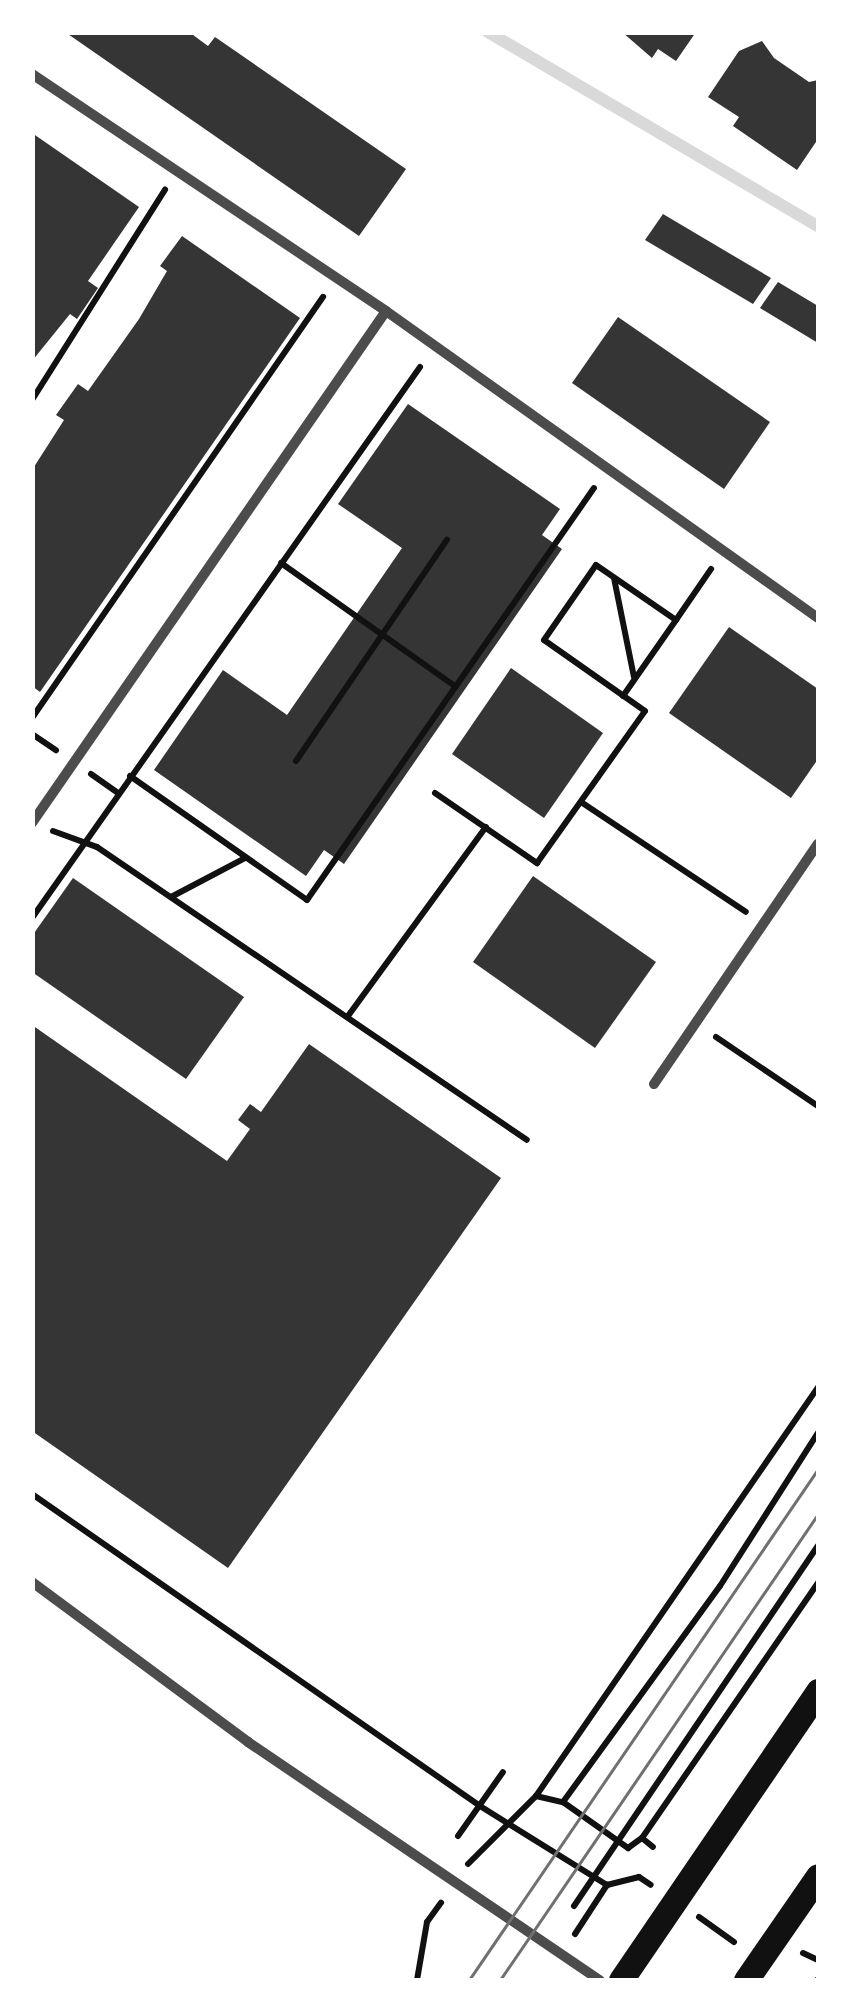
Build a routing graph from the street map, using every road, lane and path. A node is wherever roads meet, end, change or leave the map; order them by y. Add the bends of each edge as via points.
1 (32, 74) edge
2 (176, 174) junction
3 (335, 279) junction
4 (386, 311) junction
5 (435, 346) junction
6 (32, 400) edge
7 (608, 468) junction
8 (446, 540) dead end
9 (280, 563) junction
10 (614, 577) junction
11 (706, 577) dead end
12 (818, 618) edge
13 (676, 620) junction
14 (382, 636) junction
15 (634, 677) junction
16 (456, 688) junction
17 (624, 696) junction
18 (32, 718) edge
19 (296, 761) dead end
20 (130, 776) junction
21 (435, 792) dead end
22 (582, 802) junction
23 (32, 824) edge
24 (486, 827) junction
25 (87, 840) junction
26 (818, 844) edge
27 (246, 858) junction
28 (171, 897) junction
29 (32, 918) edge
30 (764, 924) junction
31 (348, 1016) junction
32 (695, 1024) junction
33 (654, 1084) dead end
34 (818, 1106) edge
35 (527, 1140) dead end
36 (818, 1386) edge
37 (818, 1434) edge
38 (32, 1494) edge
39 (818, 1546) edge
40 (32, 1582) edge
41 (818, 1583) edge
42 (818, 1691) edge
43 (503, 1772) dead end
44 (536, 1796) junction
45 (562, 1802) junction
46 (480, 1806) junction
47 (508, 1822) junction
48 (458, 1836) dead end
49 (642, 1838) junction
50 (618, 1841) junction
51 (654, 1847) dead end
52 (478, 1850) dead end
53 (640, 1876) dead end
54 (818, 1876) edge
55 (593, 1877) junction
56 (574, 1906) dead end
57 (427, 1922) dead end
58 (816, 1947) edge
59 (811, 1956) edge
60 (417, 1980) edge
61 (600, 1980) edge
62 (621, 1980) edge
63 (746, 1980) edge

1 - 2 street
2 - 3 street
2 - 6 path
3 - 4 street
3 - 18 path
4 - 5 street
4 - 23 street
5 - 7 street
5 - 9 path
7 - 12 street
7 - 16 path
8 - 14 path
9 - 14 path
9 - 20 path
10 - 13 path
10 - 15 path
10 - 17 path via 596,565 544,640
11 - 13 path
13 - 15 path
14 - 16 path
14 - 19 path
15 - 17 path
16 - 27 path via 307,900
17 - 22 path via 645,712
20 - 25 path
20 - 27 path
21 - 24 path
22 - 24 path via 536,863
22 - 30 path
23 - 25 path
24 - 31 path
25 - 28 path
25 - 29 path
26 - 30 street
27 - 28 path
28 - 31 path
30 - 32 street
31 - 35 path
32 - 33 street
32 - 34 path
36 - 44 path
37 - 45 path via 720,1586
38 - 46 path
39 - 50 path
40 - 61 street via 248,1742
41 - 49 path
42 - 62 main road
43 - 46 path
44 - 45 path
44 - 47 path
45 - 50 path
46 - 47 path
46 - 48 path
47 - 52 path
47 - 55 path
49 - 50 path via 628,1848
49 - 51 path
50 - 55 path
53 - 55 path via 607,1886
54 - 63 main road
55 - 56 path
57 - 60 path
58 - 59 path

